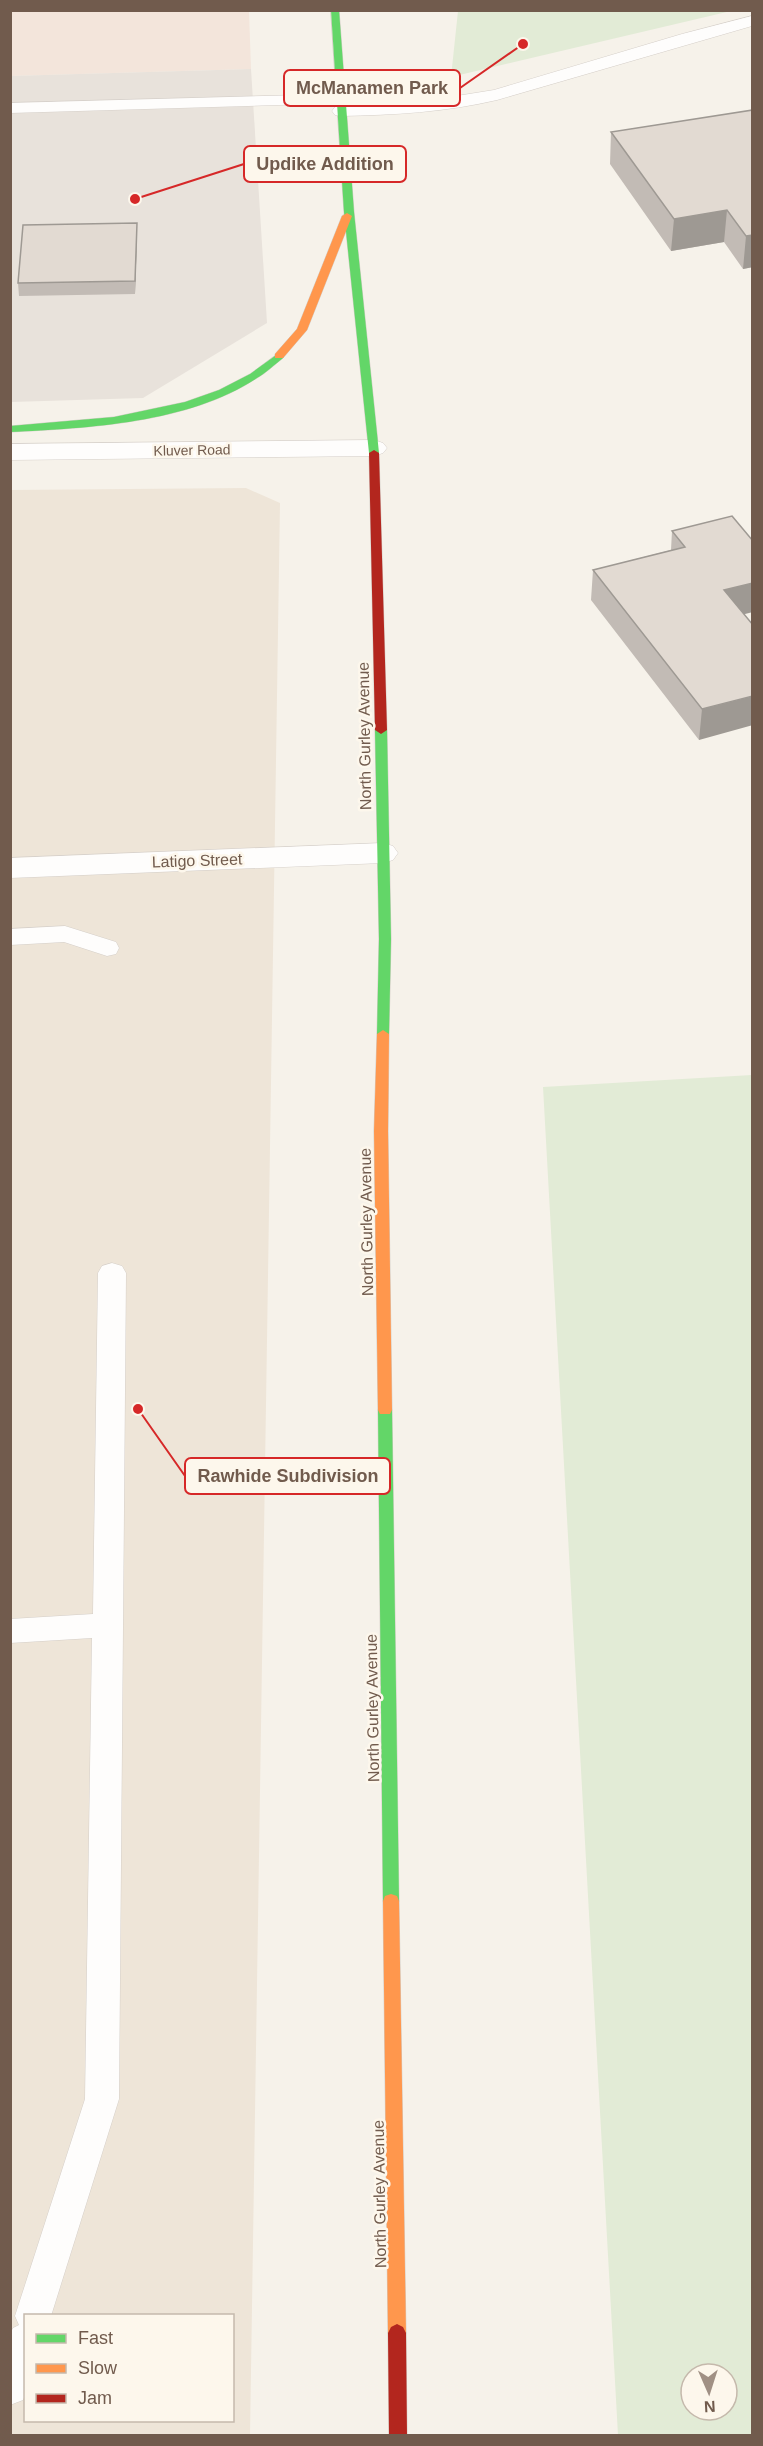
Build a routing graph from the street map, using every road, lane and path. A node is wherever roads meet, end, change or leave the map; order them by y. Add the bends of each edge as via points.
1 (334, 10) edge
2 (753, 21) edge
3 (341, 105) junction
4 (10, 108) edge
5 (349, 212) junction
6 (10, 429) edge
7 (374, 448) junction
8 (10, 452) edge
9 (383, 853) junction
10 (10, 868) edge
11 (10, 937) edge
12 (107, 948) dead end
13 (112, 1273) dead end
14 (109, 1625) junction
15 (10, 1630) edge
16 (34, 2314) edge
17 (24, 2346) edge
18 (10, 2387) edge
19 (398, 2436) edge

1 - 3 street, North Gurley Avenue
2 - 3 lane via 689,36 495,96 401,109
3 - 4 lane
3 - 5 street, North Gurley Avenue
5 - 6 street via 298,337 266,368 220,392 164,412 47,429
5 - 7 street, North Gurley Avenue
7 - 8 street, Kluver Road
7 - 9 street, North Gurley Avenue
9 - 10 street, Latigo Street
9 - 19 street, North Gurley Avenue via 381,1131
11 - 12 lane via 65,934
13 - 14 lane
14 - 15 lane
14 - 16 lane via 102,2098
17 - 18 lane

